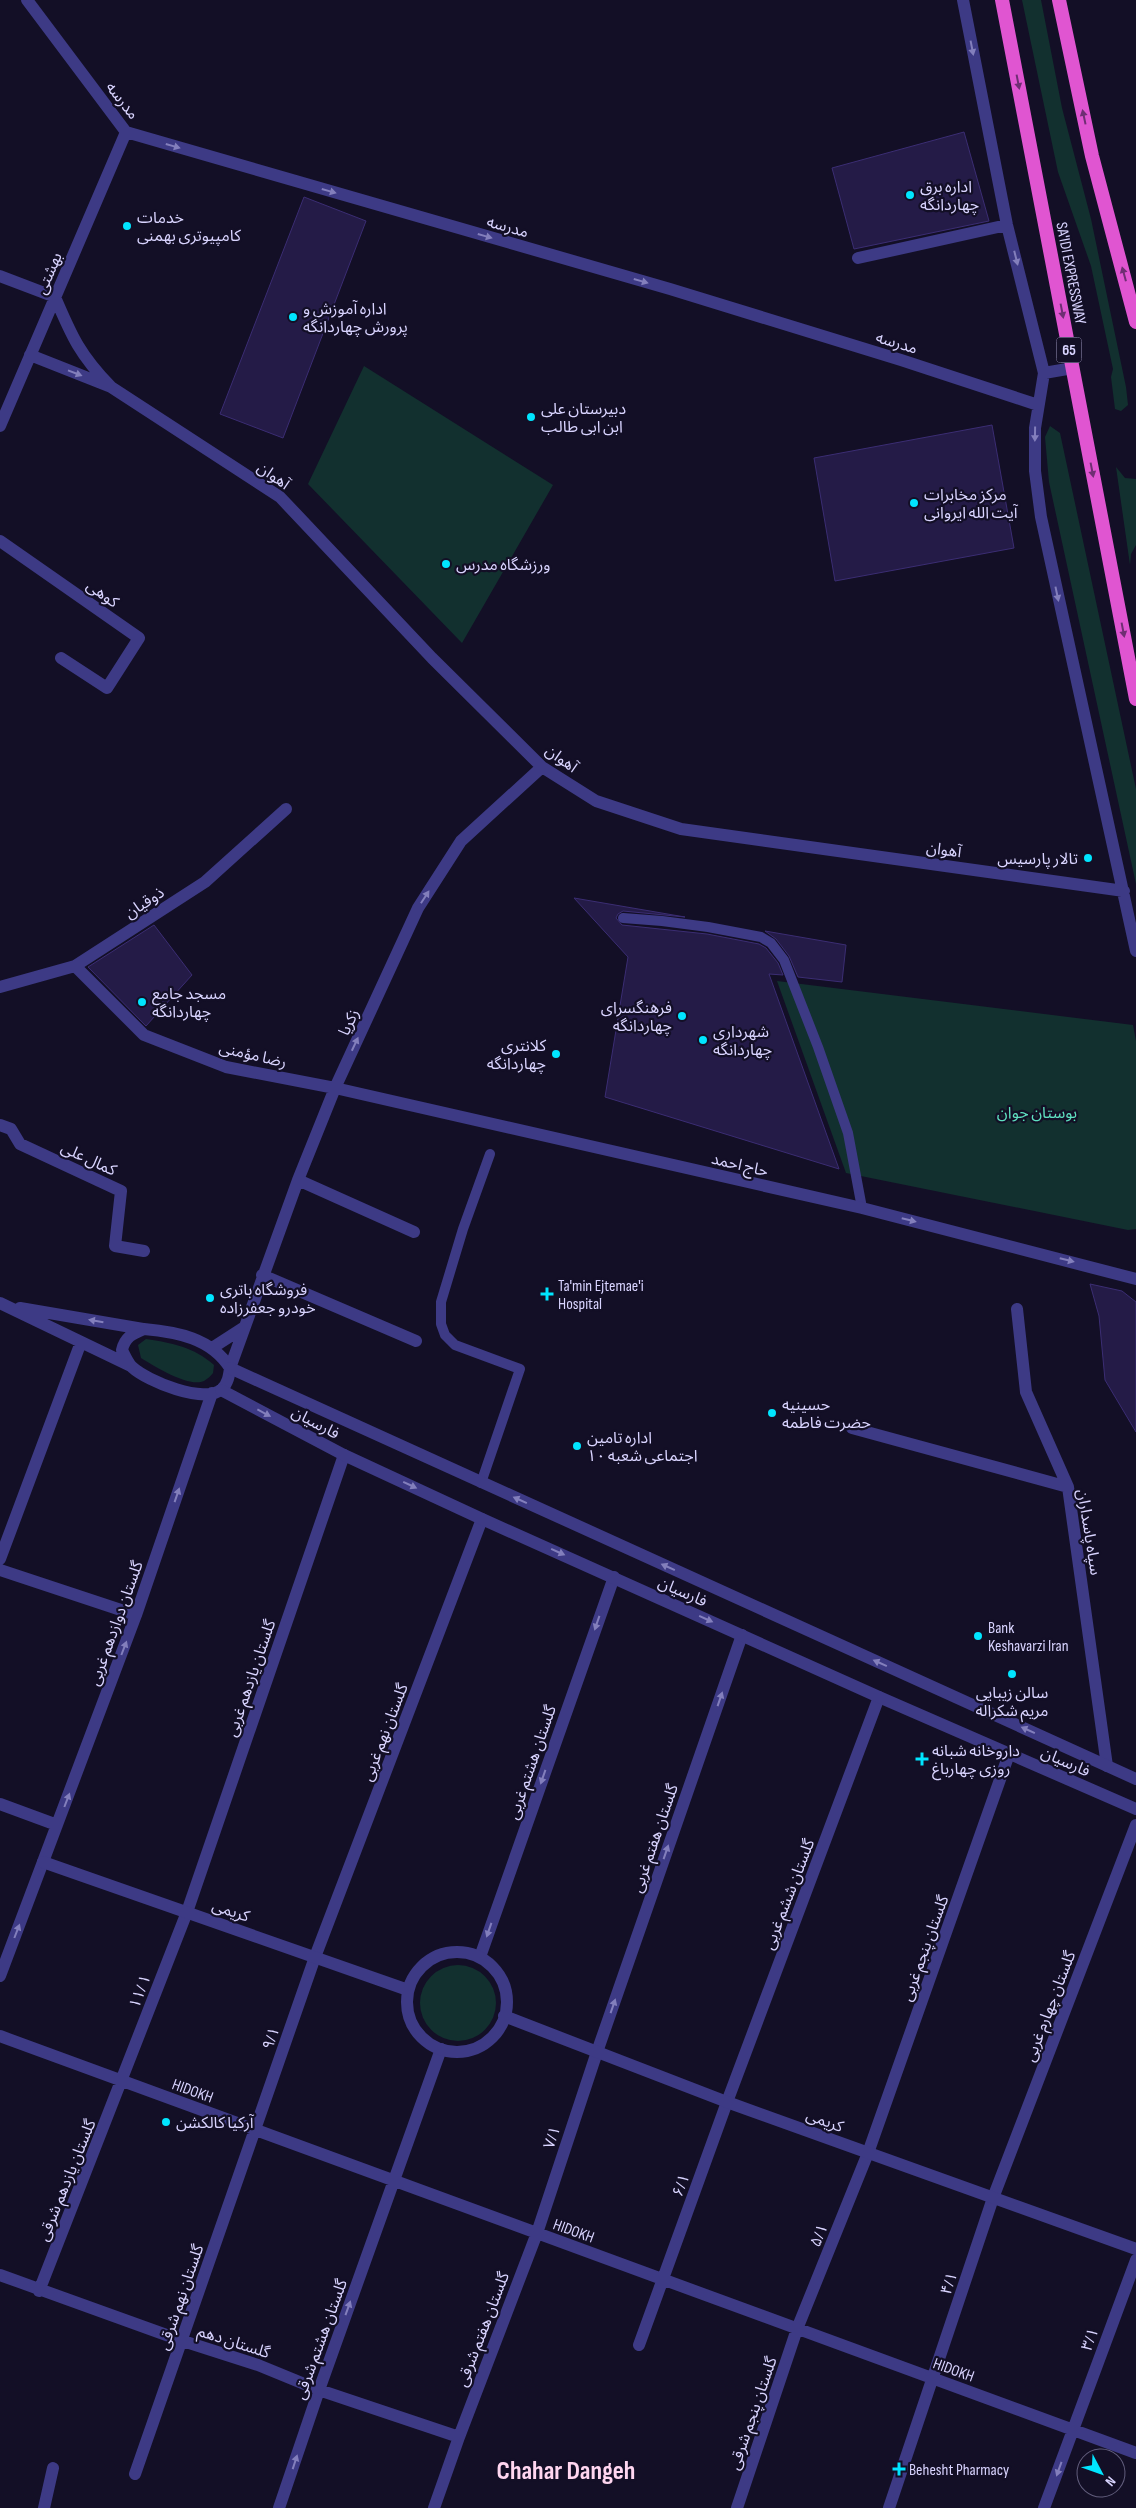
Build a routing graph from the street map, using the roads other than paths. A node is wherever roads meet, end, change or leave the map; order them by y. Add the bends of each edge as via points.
1 (27, 0) edge
2 (963, 0) edge
3 (1002, 0) edge
4 (1060, 0) edge
5 (126, 132) junction
6 (1007, 225) junction
7 (858, 258) dead end
8 (0, 276) edge
9 (55, 297) junction
10 (1136, 322) edge
11 (30, 355) junction
12 (1072, 368) junction
13 (1044, 373) junction
14 (111, 387) junction
15 (1038, 405) junction
16 (0, 426) edge
17 (0, 541) edge
18 (61, 658) dead end
19 (1136, 700) edge
20 (542, 767) junction
21 (286, 809) dead end
22 (1124, 890) junction
23 (623, 918) dead end
24 (1136, 951) edge
25 (76, 966) junction
26 (0, 987) edge
27 (335, 1088) junction
28 (0, 1125) edge
29 (490, 1154) dead end
30 (298, 1180) junction
31 (862, 1208) junction
32 (414, 1232) dead end
33 (144, 1251) dead end
34 (262, 1275) junction
35 (1136, 1279) edge
36 (2, 1304) edge
37 (1017, 1309) dead end
38 (243, 1328) junction
39 (144, 1329) junction
40 (416, 1341) dead end
41 (81, 1342) junction
42 (212, 1348) junction
43 (131, 1366) junction
44 (230, 1368) junction
45 (217, 1392) junction
46 (852, 1428) dead end
47 (344, 1455) junction
48 (481, 1483) junction
49 (1068, 1487) junction
50 (482, 1519) junction
51 (0, 1559) edge
52 (0, 1570) edge
53 (614, 1577) junction
54 (136, 1615) junction
55 (742, 1635) junction
56 (879, 1697) junction
57 (1009, 1754) junction
58 (1107, 1766) junction
59 (1136, 1779) edge
60 (0, 1804) edge
61 (1136, 1809) edge
62 (57, 1825) junction
63 (1136, 1825) edge
64 (43, 1862) junction
65 (187, 1912) junction
66 (315, 1957) junction
67 (480, 1957) junction
68 (0, 1976) edge
69 (408, 1990) junction
70 (504, 2016) junction
71 (0, 2036) edge
72 (441, 2049) junction
73 (597, 2052) junction
74 (122, 2082) junction
75 (727, 2102) junction
76 (255, 2130) junction
77 (868, 2153) junction
78 (395, 2182) junction
79 (993, 2198) junction
80 (537, 2233) junction
81 (1136, 2249) edge
82 (1136, 2260) edge
83 (0, 2276) edge
84 (664, 2280) junction
85 (39, 2291) junction
86 (797, 2329) junction
87 (183, 2341) junction
88 (640, 2345) dead end
89 (934, 2379) junction
90 (319, 2390) junction
91 (1073, 2430) junction
92 (458, 2437) junction
93 (1136, 2453) edge
94 (53, 2468) dead end
95 (135, 2474) dead end
96 (44, 2508) edge
97 (279, 2508) edge
98 (434, 2508) edge
99 (737, 2508) edge
100 (889, 2508) edge
101 (1044, 2508) edge

1 - 5 street, مدرسه
2 -> 6 street
3 -> 12 highway, SA'IDI EXPRESSWAY / 65
10 -> 4 highway via 1092,156
5 - 9 street, بهشتی
5 -> 15 street, مدرسه via 670,289
6 - 7 street
6 -> 13 street
8 - 9 street
9 - 11 street, بهشتی
9 - 14 street via 73,340 87,363
11 -> 14 street
11 - 16 street, بهشتی
12 - 13 street
12 -> 19 highway, SA'IDI EXPRESSWAY / 65
13 - 15 street
14 - 20 street, آهوان via 280,497 432,658
15 -> 22 street via 1035,471 1041,517
17 - 18 street, کوهی via 139,638 107,688
20 - 22 street, آهوان via 596,801 681,829
27 -> 20 street, زکریا via 418,908 461,841
21 - 25 street, ذوقیان via 205,882
22 - 24 street
23 - 31 lane via 708,927 761,937 771,943 784,960 848,1133
25 - 26 street, ذوقیان
25 - 27 street, رضا مؤمنی via 144,1035 226,1067
27 - 30 street, زکریا
27 - 31 street, حاج احمد
28 - 33 street, کمال علی via 11,1129 20,1144 121,1191 115,1246
29 - 48 lane via 463,1230 441,1310 445,1335 455,1345 520,1369
30 - 32 street
30 - 34 street, زکریا
31 -> 35 street, حاج احمد
34 - 38 street, زکریا
34 - 40 street
39 -> 36 street
36 - 41 street
37 - 49 street, سپاه پاسداران via 1026,1392
38 - 42 street
38 - 44 street, زکریا
39 - 42 street via 175,1333
39 - 43 street via 124,1341 122,1350
41 - 43 street
41 - 51 street
42 - 44 street
43 - 45 street via 151,1380 173,1388 191,1393
44 - 45 street, گلستان دوازدهم غربی via 229,1378
44 - 48 street, فارسیان
45 -> 47 street, فارسیان
54 -> 45 street, گلستان دوازدهم غربی
46 - 49 street
47 -> 50 street, فارسیان
47 - 65 street, گلستان یازدهم غربی
58 -> 48 street, فارسیان
49 - 58 street, سپاه پاسداران
50 -> 53 street, فارسیان
50 - 66 street, گلستان نهم غربی
52 - 54 street
53 -> 55 street, فارسیان
53 -> 67 street, گلستان هشتم غربی
62 -> 54 street, گلستان دوازدهم غربی
55 - 56 street, فارسیان
73 -> 55 street, گلستان هفتم غربی
56 - 57 street, فارسیان
56 - 75 street, گلستان ششم غربی
57 - 61 street, فارسیان
57 - 77 street, گلستان پنجم غربی
58 - 59 street, فارسیان
60 - 62 street
62 - 64 street, گلستان دوازدهم غربی
63 - 79 street, گلستان چهارم غربی
64 - 65 street, کریمی
68 -> 64 street, گلستان دوازدهم غربی
65 - 66 street, کریمی
65 - 74 street, ۱۱/ ۱
66 - 69 street, کریمی
66 - 76 street, ۹/۱
67 - 69 street via 465,1952 436,1956 413,1976
67 - 70 street via 493,1967 503,1982 507,1999
69 - 72 street via 407,2008 412,2024 422,2038
70 - 72 street via 497,2032 485,2043 469,2050 452,2052
70 - 73 street, کریمی
71 - 74 street, HIDOKH
72 - 78 street, گلستان هشتم شرقی
73 - 75 street, کریمی
73 - 80 street, ۷/۱
74 - 76 street, HIDOKH
74 - 85 street, گلستان یازدهم شرقی
75 - 77 street, کریمی
75 - 84 street, ۶/۱
76 - 78 street, HIDOKH
76 - 87 street, گلستان نهم شرقی
77 - 79 street, کریمی
77 - 86 street, ۵/۱
78 - 80 street, HIDOKH
90 -> 78 street, گلستان هشتم شرقی
79 - 81 street, کریمی
79 - 89 street, ۴/۱
80 - 84 street, HIDOKH
80 - 92 street, گلستان هفتم شرقی
82 - 91 street, ۳/۱
83 - 85 street, گلستان دهم
84 - 86 street, HIDOKH
84 - 88 street, ۶/۱
85 - 87 street, گلستان دهم
86 - 89 street, HIDOKH
86 - 99 street, گلستان پنجم شرقی
87 - 90 street, گلستان دهم via 258,2365
87 - 95 street, گلستان نهم شرقی
89 - 91 street, HIDOKH
89 - 100 street, ۴/۱
90 - 92 street, گلستان دهم
97 -> 90 street, گلستان هشتم شرقی
91 - 93 street, HIDOKH
91 -> 101 street, ۳/۱
92 - 98 street, گلستان هفتم شرقی
94 - 96 street

